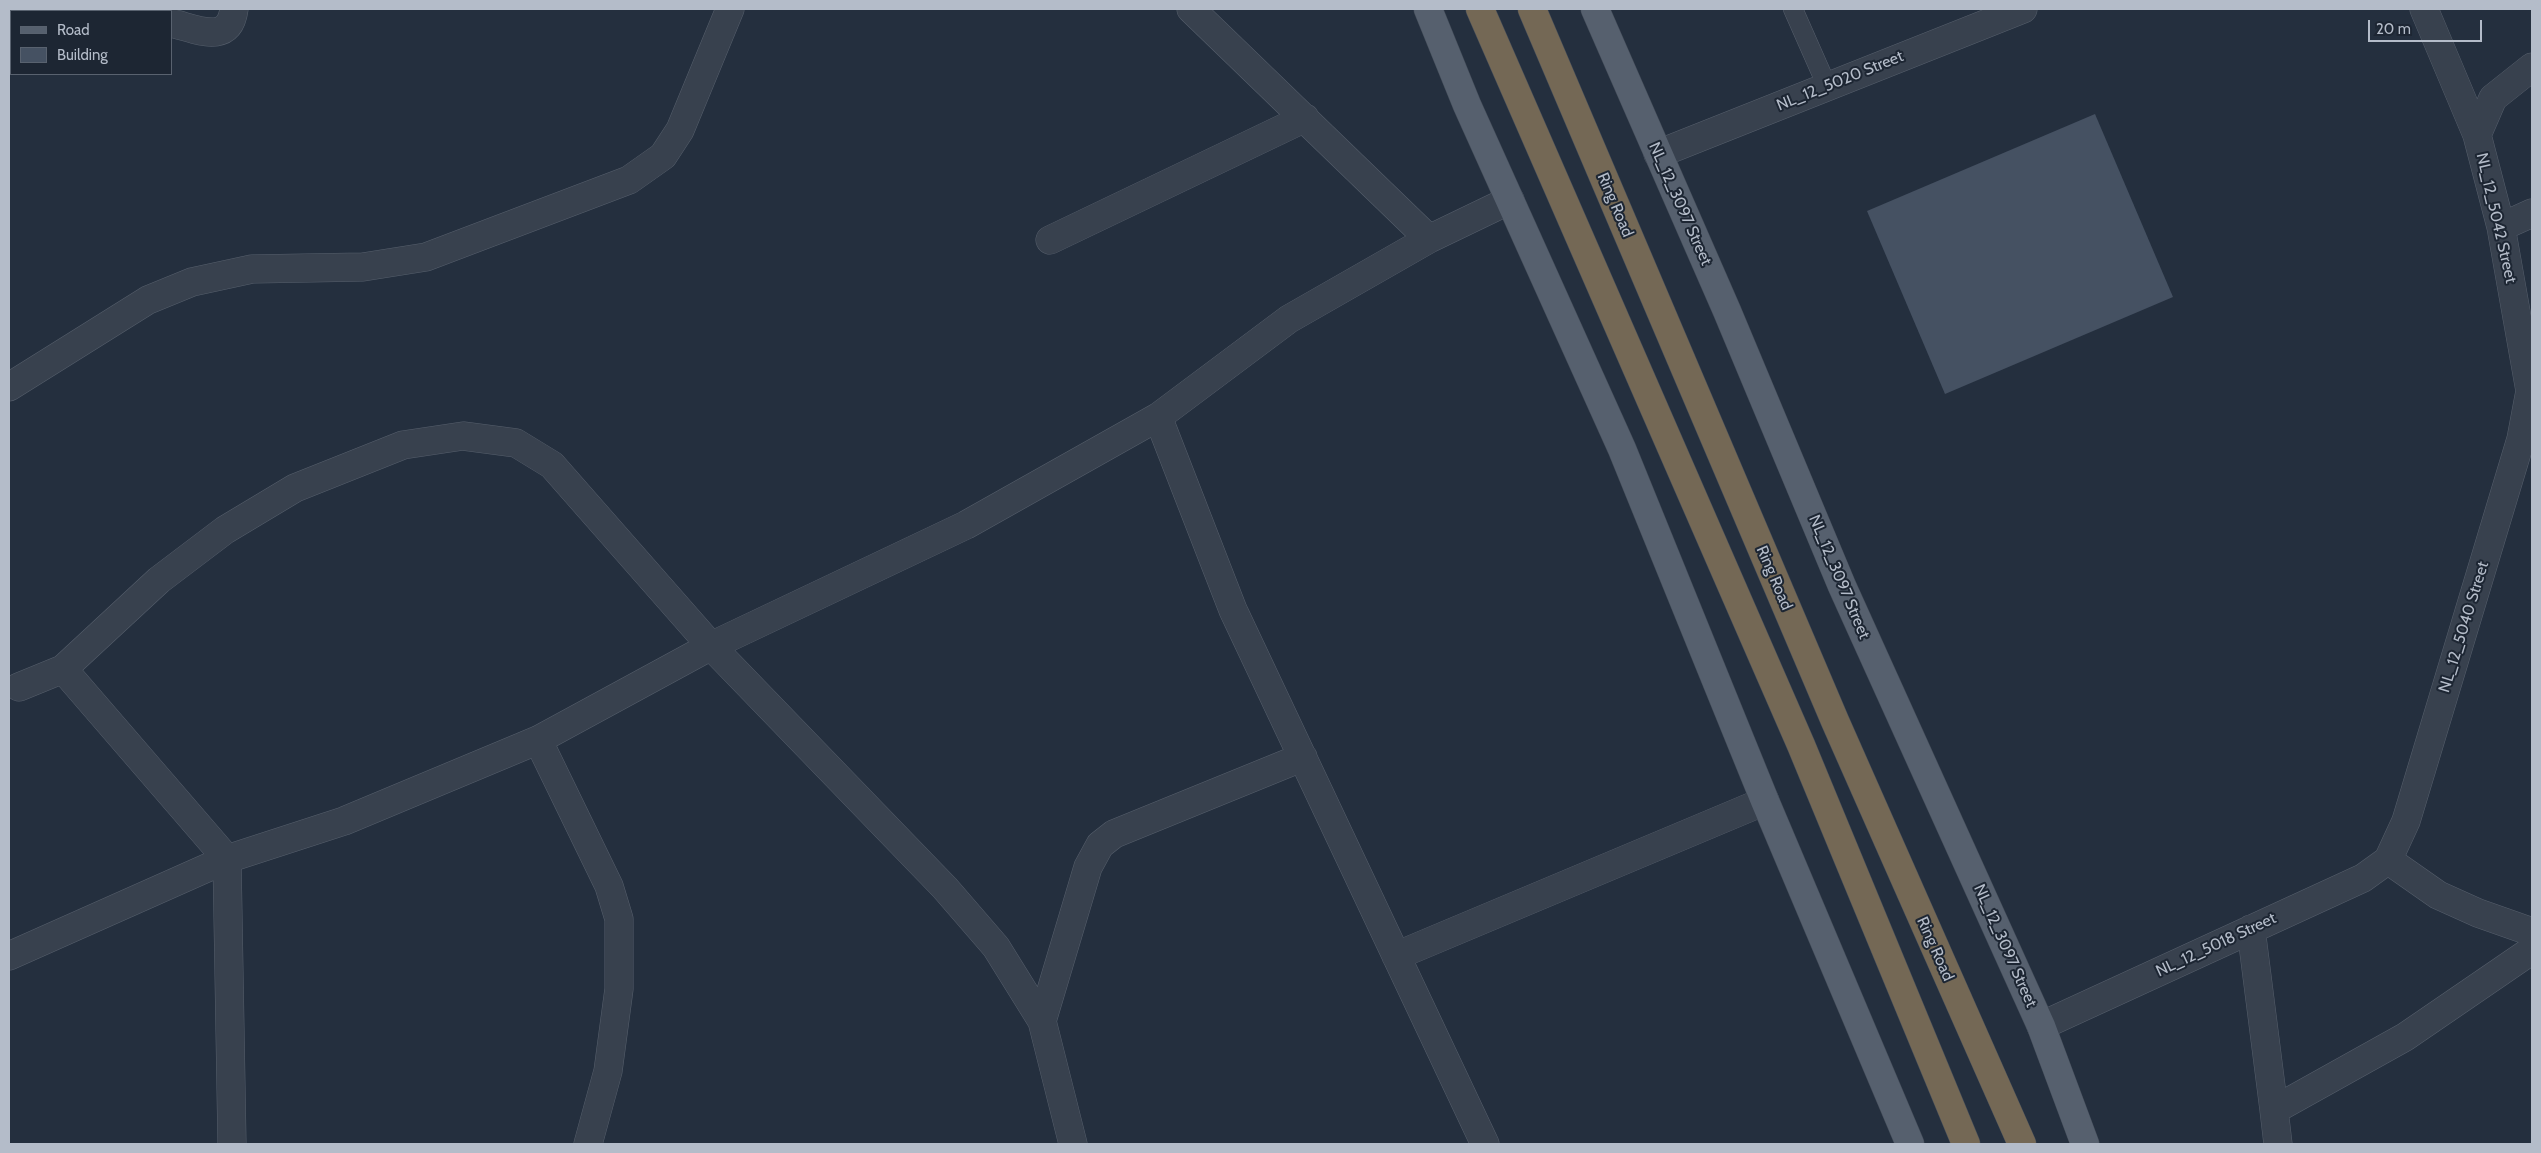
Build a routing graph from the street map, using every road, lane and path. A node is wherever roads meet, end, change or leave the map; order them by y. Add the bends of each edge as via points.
1 (234, 9) edge
2 (730, 9) edge
3 (1192, 9) edge
4 (1428, 9) edge
5 (1480, 9) edge
6 (1532, 9) edge
7 (1595, 9) edge
8 (1793, 9) edge
9 (2023, 9) edge
10 (2424, 9) edge
11 (172, 24) edge
12 (2532, 68) edge
13 (1827, 86) junction
14 (1305, 118) junction
15 (2477, 135) junction
16 (1658, 154) junction
17 (1510, 200) junction
18 (2532, 213) edge
19 (2501, 227) junction
20 (1429, 239) junction
21 (1050, 240) dead end
22 (9, 387) edge
23 (2531, 390) edge
24 (1158, 417) junction
25 (711, 646) junction
26 (63, 669) junction
27 (19, 688) dead end
28 (538, 740) junction
29 (1303, 757) junction
30 (1765, 801) junction
31 (227, 859) junction
32 (2388, 860) junction
33 (2251, 929) junction
34 (2532, 932) edge
35 (2532, 950) edge
36 (9, 956) edge
37 (1396, 956) junction
38 (1042, 1022) junction
39 (2041, 1026) junction
40 (2274, 1110) junction
41 (232, 1144) edge
42 (588, 1144) edge
43 (1073, 1144) edge
44 (1485, 1144) edge
45 (1910, 1144) edge
46 (1966, 1144) edge
47 (2022, 1144) edge
48 (2085, 1144) edge
49 (2278, 1144) edge

1 - 11 street via 232,22 223,32
2 - 22 street via 680,130 664,156 628,180 426,257 363,267 252,269 192,282 148,300
3 - 14 street
4 - 17 main road
5 - 46 highway via 1801,745
6 - 47 highway, Ring Road via 1835,721
7 - 16 main road, NL_12_3097 Street
8 - 13 lane
9 - 13 street, NL_12_5020 Street
10 - 15 street
12 - 15 street, NL_12_5042 Street via 2493,98
13 - 16 street, NL_12_5020 Street
14 - 20 street
14 - 21 street
15 - 19 street, NL_12_5042 Street
16 - 39 main road, NL_12_3097 Street via 1842,586
17 - 20 street
17 - 30 main road via 1622,449
18 - 19 street
19 - 23 street, NL_12_5042 Street
20 - 24 street via 1289,319
23 - 32 street, NL_12_5040 Street via 2521,439 2406,821
24 - 25 street via 966,525
24 - 29 street via 1233,610
25 - 26 street via 552,465 516,443 463,436 403,445 295,488 225,530 159,580
25 - 28 street
25 - 38 street via 945,888 996,947
26 - 27 street
26 - 31 street
28 - 31 street via 344,821
28 - 42 street via 609,886 619,920 619,989 608,1071
29 - 37 street
29 - 38 street via 1114,834 1100,845 1088,867
30 - 37 street
30 - 45 main road
31 - 36 street
31 - 41 street
32 - 33 street, NL_12_5018 Street via 2363,878
32 - 34 street via 2438,895
33 - 39 street, NL_12_5018 Street
33 - 40 street
35 - 40 street via 2405,1037
37 - 44 street
38 - 43 street
39 - 48 main road, NL_12_3097 Street
40 - 49 street

